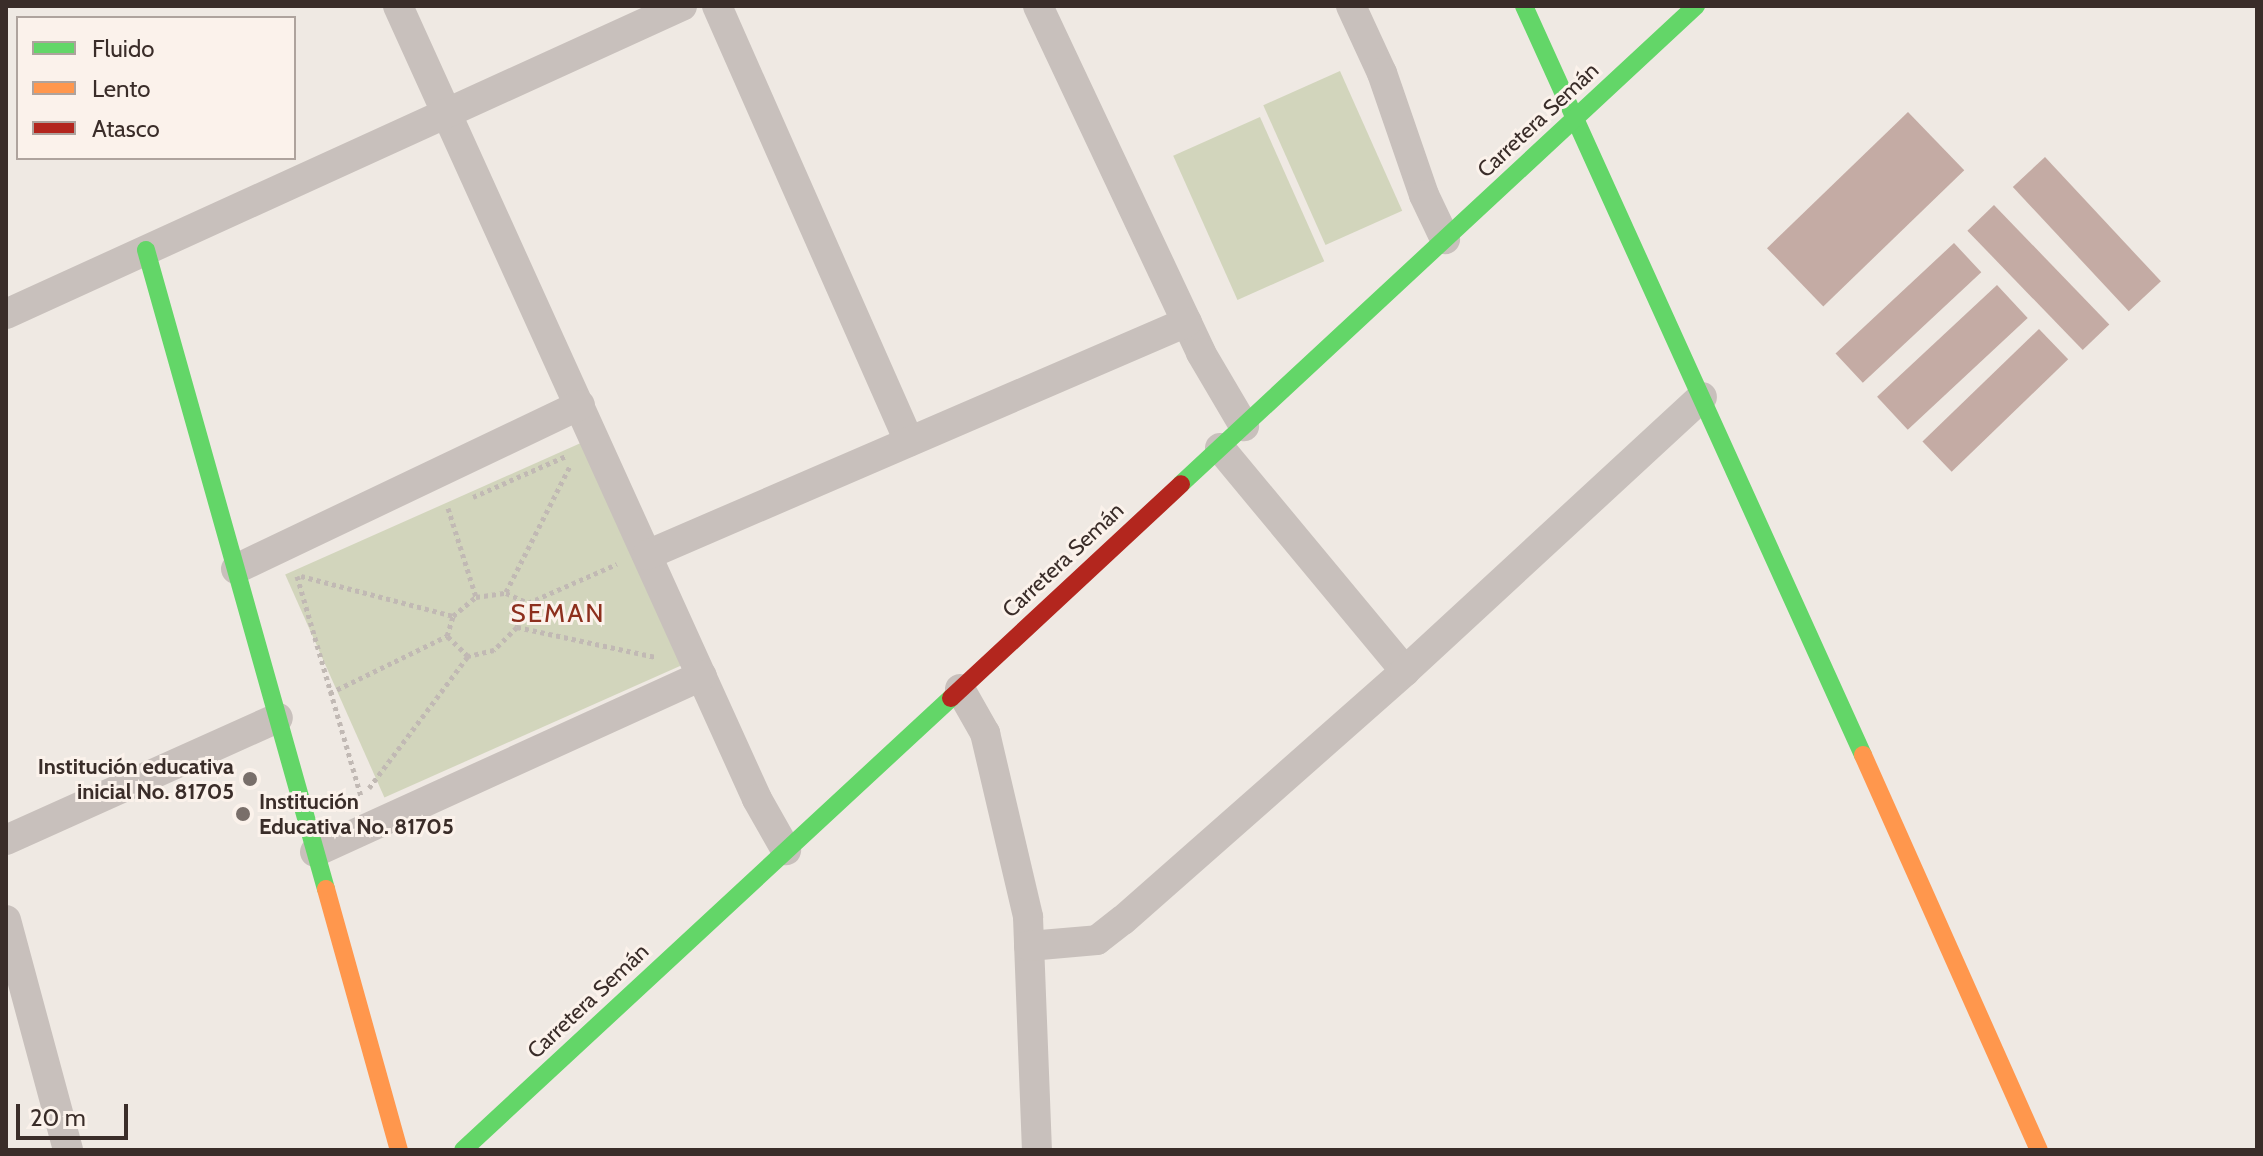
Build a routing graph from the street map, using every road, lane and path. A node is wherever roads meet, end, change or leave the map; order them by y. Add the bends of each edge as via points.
1 (398, 6) edge
2 (682, 6) edge
3 (717, 6) edge
4 (1038, 6) edge
5 (1351, 6) edge
6 (1524, 6) edge
7 (1696, 6) edge
8 (448, 113) junction
9 (1573, 120) junction
10 (1445, 239) junction
11 (146, 250) junction
12 (6, 314) edge
13 (1187, 322) junction
14 (1702, 397) junction
15 (580, 405) junction
16 (1244, 426) junction
17 (909, 442) junction
18 (1220, 448) junction
19 (578, 451) dead end
20 (448, 508) dead end
21 (636, 558) junction
22 (236, 569) junction
23 (506, 593) junction
24 (476, 597) junction
25 (528, 603) junction
26 (453, 616) junction
27 (517, 627) junction
28 (447, 636) junction
29 (468, 656) junction
30 (669, 660) dead end
31 (1405, 671) junction
32 (702, 676) junction
33 (960, 689) junction
34 (330, 693) junction
35 (278, 718) junction
36 (6, 840) edge
37 (786, 850) junction
38 (315, 852) junction
39 (6, 920) edge
40 (1029, 946) junction
41 (68, 1150) edge
42 (399, 1150) edge
43 (463, 1150) edge
44 (1037, 1150) edge
45 (2039, 1150) edge

1 - 8 street
2 - 8 street
3 - 17 street
4 - 13 street
5 - 10 street
6 - 9 street
7 - 9 street, Carretera Semán
8 - 11 street
8 - 15 street
9 - 10 street, Carretera Semán
9 - 14 street via 1587,139
10 - 16 street, Carretera Semán
11 - 12 street
11 - 22 street
13 - 16 street
13 - 17 street
14 - 31 street
14 - 45 street
15 - 21 street
15 - 22 street
16 - 18 street, Carretera Semán
17 - 21 street
18 - 31 street
18 - 33 street, Carretera Semán
19 - 23 path
20 - 24 path
21 - 25 path
21 - 32 street
22 - 35 street
23 - 24 path
23 - 25 path
24 - 26 path
25 - 27 path
26 - 28 path
26 - 34 path via 296,575
27 - 29 path via 494,650
27 - 30 path
28 - 29 path
28 - 34 path
29 - 34 path via 361,799
31 - 40 street via 1097,940
32 - 37 street
32 - 38 street
33 - 37 street, Carretera Semán
33 - 40 street via 985,733 1028,917
35 - 36 street
35 - 38 street
37 - 43 street, Carretera Semán
38 - 42 street
39 - 41 street
40 - 44 street

